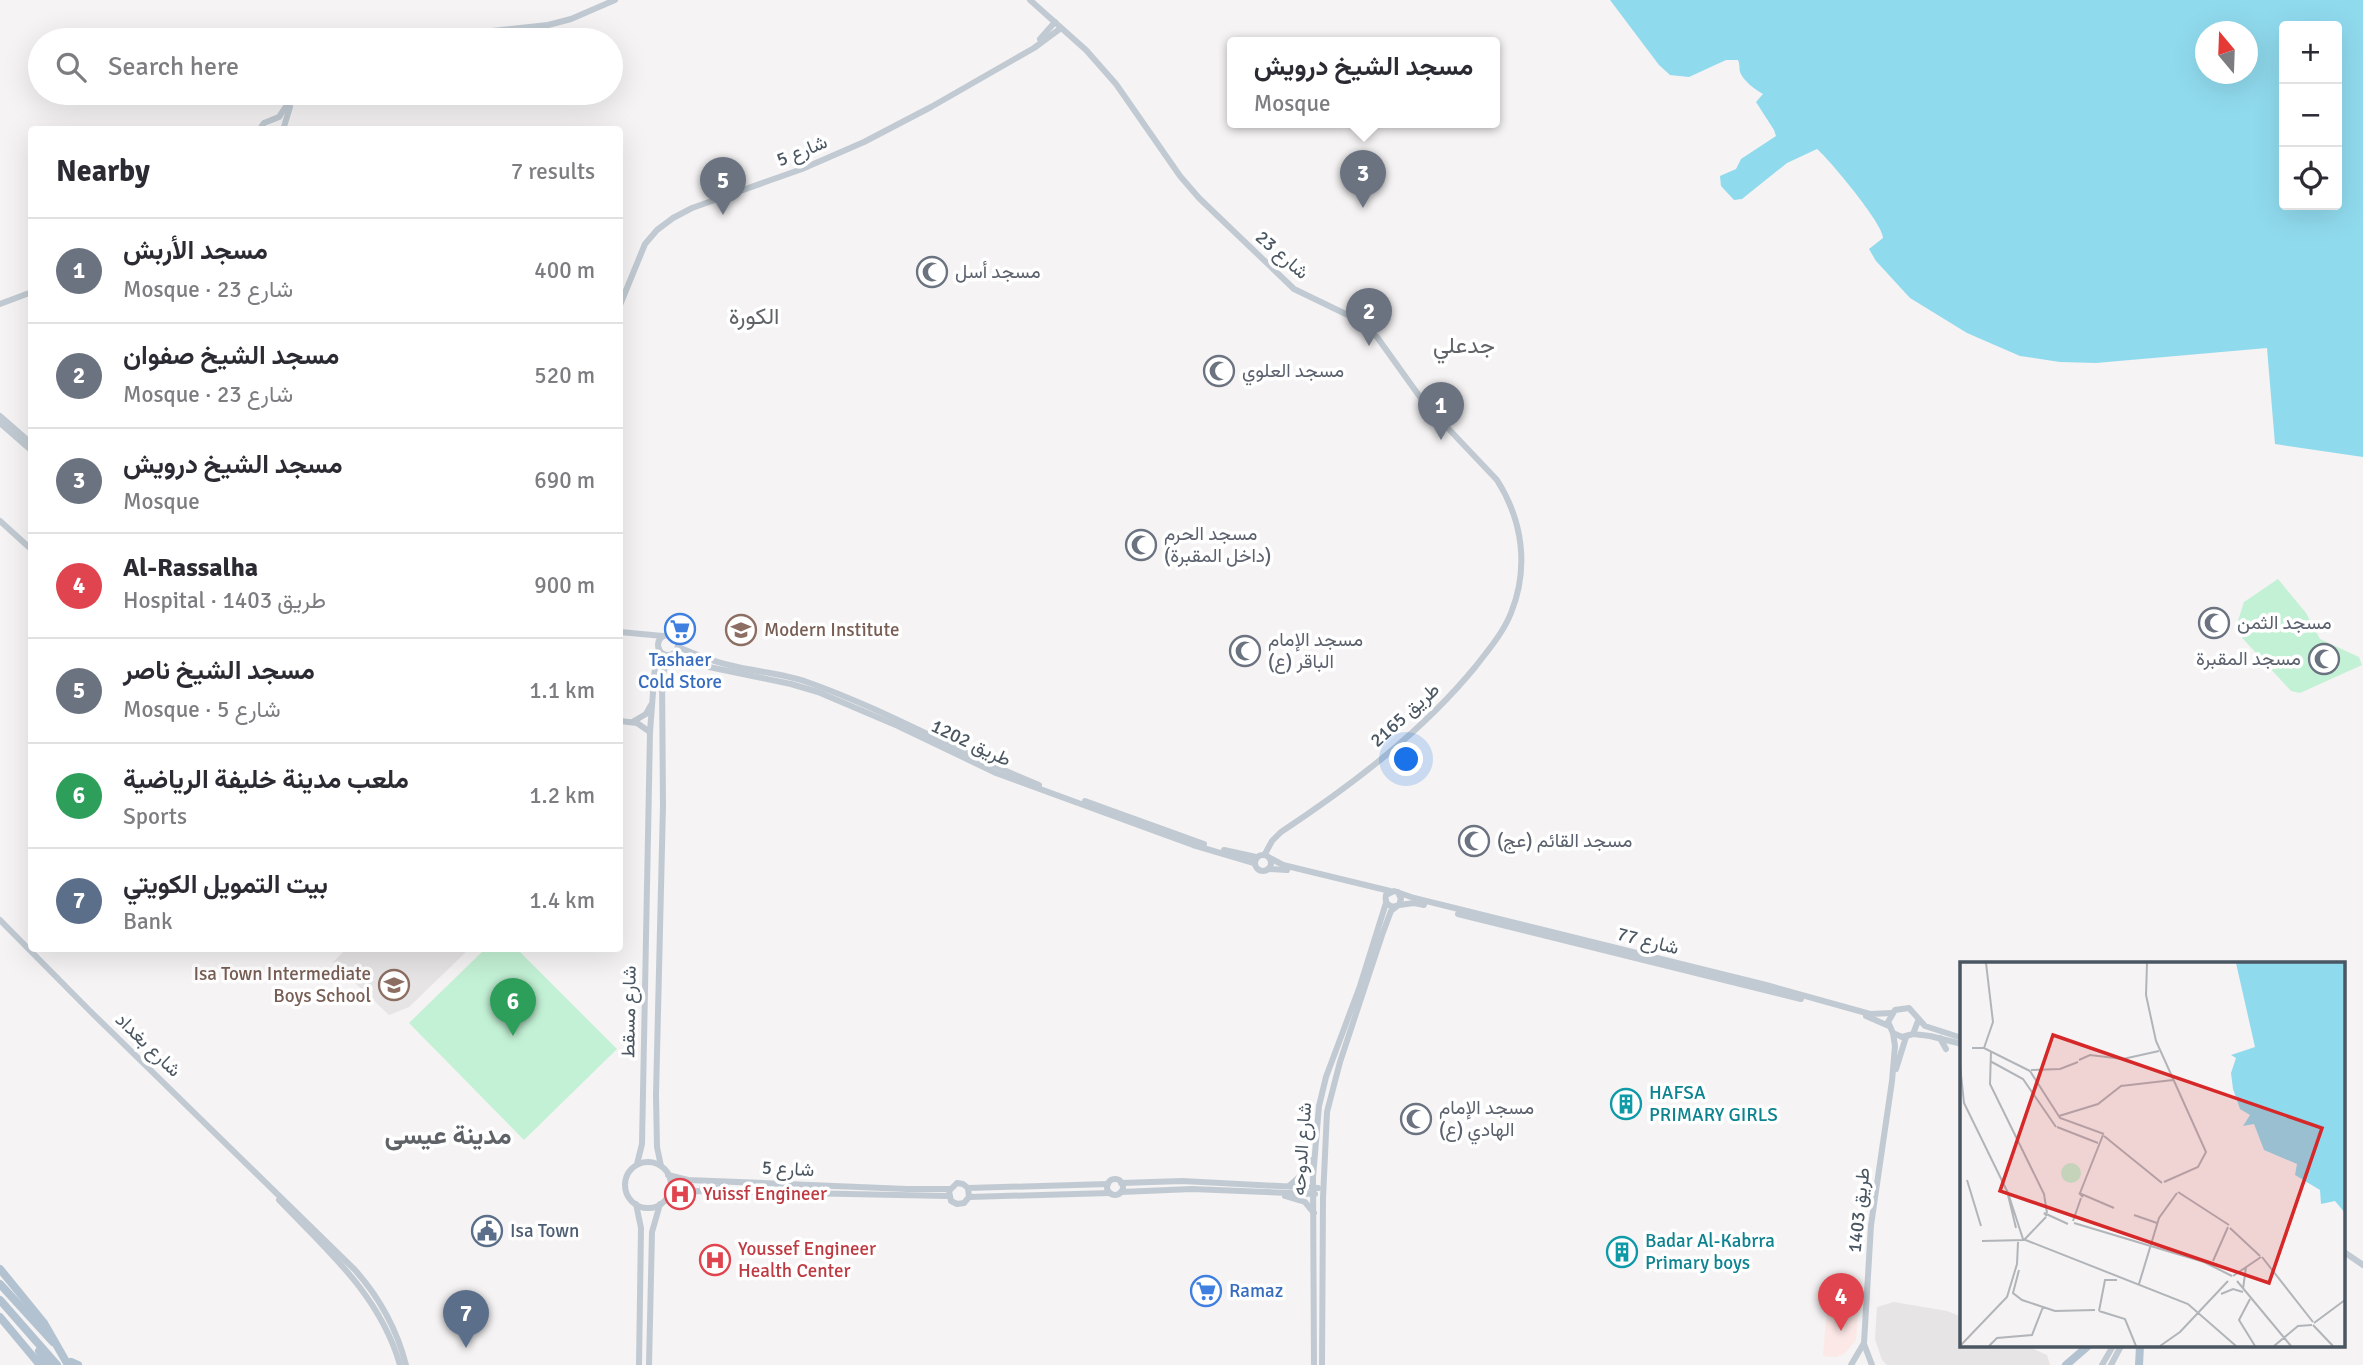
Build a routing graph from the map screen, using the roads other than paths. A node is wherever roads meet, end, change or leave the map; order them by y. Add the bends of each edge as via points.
1 (615, 0) edge
2 (1030, 0) edge
3 (1055, 22) junction
4 (1061, 27) junction
5 (520, 28) edge
6 (1028, 50) junction
7 (287, 105) edge
8 (291, 105) edge
9 (271, 122) junction
10 (262, 126) edge
11 (280, 126) edge
12 (284, 126) edge
13 (28, 294) edge
14 (623, 298) edge
15 (0, 304) edge
16 (0, 416) edge
17 (0, 424) edge
18 (28, 440) edge
19 (28, 448) edge
20 (0, 521) edge
21 (28, 546) edge
22 (1521, 564) joint
23 (623, 632) edge
24 (639, 634) junction
25 (663, 636) junction
26 (659, 646) junction
27 (673, 652) junction
28 (750, 669) junction
29 (728, 672) junction
30 (652, 705) junction
31 (623, 721) edge
32 (632, 721) junction
33 (650, 732) junction
34 (1268, 856) junction
35 (1255, 860) junction
36 (1268, 869) junction
37 (1395, 891) junction
38 (1386, 902) junction
39 (1397, 906) junction
40 (0, 920) edge
41 (28, 948) edge
42 (32, 952) edge
43 (1892, 1013) junction
44 (1918, 1021) junction
45 (1891, 1030) junction
46 (1909, 1036) junction
47 (1960, 1037) edge
48 (1940, 1038) junction
49 (1960, 1043) edge
50 (1946, 1049) dead end
51 (1892, 1081) junction
52 (1314, 1152) junction
53 (637, 1164) junction
54 (661, 1166) junction
55 (668, 1175) junction
56 (725, 1182) junction
57 (1121, 1183) junction
58 (1108, 1184) junction
59 (1288, 1186) junction
60 (968, 1188) junction
61 (698, 1191) junction
62 (1314, 1191) junction
63 (1323, 1191) junction
64 (949, 1192) junction
65 (1121, 1192) junction
66 (275, 1193) junction
67 (1110, 1193) junction
68 (1273, 1193) junction
69 (668, 1195) junction
70 (969, 1197) junction
71 (636, 1204) junction
72 (660, 1204) junction
73 (1314, 1214) junction
74 (2346, 1253) edge
75 (2363, 1265) edge
76 (0, 1269) edge
77 (0, 1284) edge
78 (0, 1300) edge
79 (0, 1317) edge
80 (15, 1317) junction
81 (1864, 1343) junction
82 (2086, 1348) edge
83 (2112, 1348) edge
84 (2120, 1348) edge
85 (73, 1364) edge
86 (40, 1365) edge
87 (48, 1365) edge
88 (57, 1365) edge
89 (400, 1365) edge
90 (407, 1365) edge
91 (639, 1365) edge
92 (649, 1365) edge
93 (1314, 1365) edge
94 (1322, 1365) edge
95 (1851, 1365) edge
96 (1872, 1365) edge
97 (2066, 1365) edge
98 (2102, 1365) edge
99 (2112, 1365) edge

1 - 5 street via 571,19
2 - 3 street, شارع 23
3 - 4 street, شارع 23
3 - 6 street, شارع 5
4 - 6 street, شارع 5
4 - 22 street, شارع 23 via 1116,84 1189,187 1252,251 1294,289 1353,318 1377,337 1425,404 1506,494 1519,529
6 - 14 street, شارع 5 via 851,148 673,218 645,244
7 - 9 street
8 - 12 street
9 - 10 street
9 - 11 street
13 - 15 street
16 - 18 street
17 - 19 street
20 - 21 street
22 - 34 street, طريق 2165 via 1517,593 1502,630 1459,687 1396,747 1276,836
23 - 24 street
24 - 25 street
24 - 26 street
25 - 26 street
25 - 27 street via 674,637
26 - 27 street
26 - 30 street, شارع مسقط
27 - 28 street, طريق 1202
27 - 29 street, طريق 1202
27 - 54 street, شارع مسقط via 662,678 656,1095
28 - 29 street
28 - 35 street, طريق 1202 via 808,683 1047,788
29 - 35 street, طريق 1202 via 818,692 996,773 1193,845
30 - 32 street
30 - 33 street, شارع مسقط
31 - 32 street
32 - 33 street
33 - 53 street, شارع مسقط via 642,1144
34 - 35 street
34 - 36 street
34 - 37 street, شارع 77 via 1283,865
35 - 36 street via 1260,871
36 - 38 street via 1373,892
37 - 38 street via 1386,895
37 - 39 street via 1401,899
37 - 43 street, شارع 77 via 1870,1014
38 - 39 street
38 - 52 street, شارع الدوحه via 1326,1077
39 - 45 street, شارع 77 via 1419,903 1869,1017
39 - 63 street, شارع الدوحه via 1382,935 1328,1107
40 - 41 street, شارع بغداد
42 - 66 street, شارع بغداد
43 - 44 street via 1909,1008
43 - 45 street
44 - 46 street
44 - 47 street
45 - 46 street
45 - 51 street, طريق 1403 via 1895,1046
46 - 48 street
46 - 51 street, طريق 1403
48 - 49 street
48 - 50 street
51 - 81 street, طريق 1403 via 1871,1225
52 - 59 street via 1305,1172
52 - 62 street, شارع الدوحه
53 - 54 street
53 - 71 street via 625,1184 627,1195
54 - 55 street
55 - 56 street, شارع 5
55 - 69 street
56 - 61 street
56 - 64 street, شارع 5
57 - 58 street via 1114,1180
57 - 59 street
57 - 65 street
58 - 60 street
58 - 67 street
59 - 62 street
60 - 64 street via 957,1183
60 - 70 street
61 - 64 street, شارع 5
61 - 69 street, شارع 5
62 - 63 street
62 - 68 street
62 - 73 street, شارع الدوحه
63 - 94 street, شارع الدوحه
64 - 70 street via 957,1204
65 - 67 street
65 - 68 street
66 - 89 street, شارع بغداد via 359,1283 383,1320
66 - 90 street, شارع بغداد via 365,1281 389,1318
67 - 70 street
68 - 73 street via 1305,1202
69 - 72 street
71 - 72 street
71 - 91 street via 641,1228
72 - 92 street via 652,1232
73 - 93 street, شارع الدوحه
74 - 75 street
76 - 85 main road, bridge
77 - 85 main road
78 - 80 main road
79 - 86 main road
80 - 87 main road
80 - 88 main road
81 - 95 street, طريق 1403
81 - 96 street, طريق 1403
82 - 97 main road
83 - 98 street
84 - 99 street

